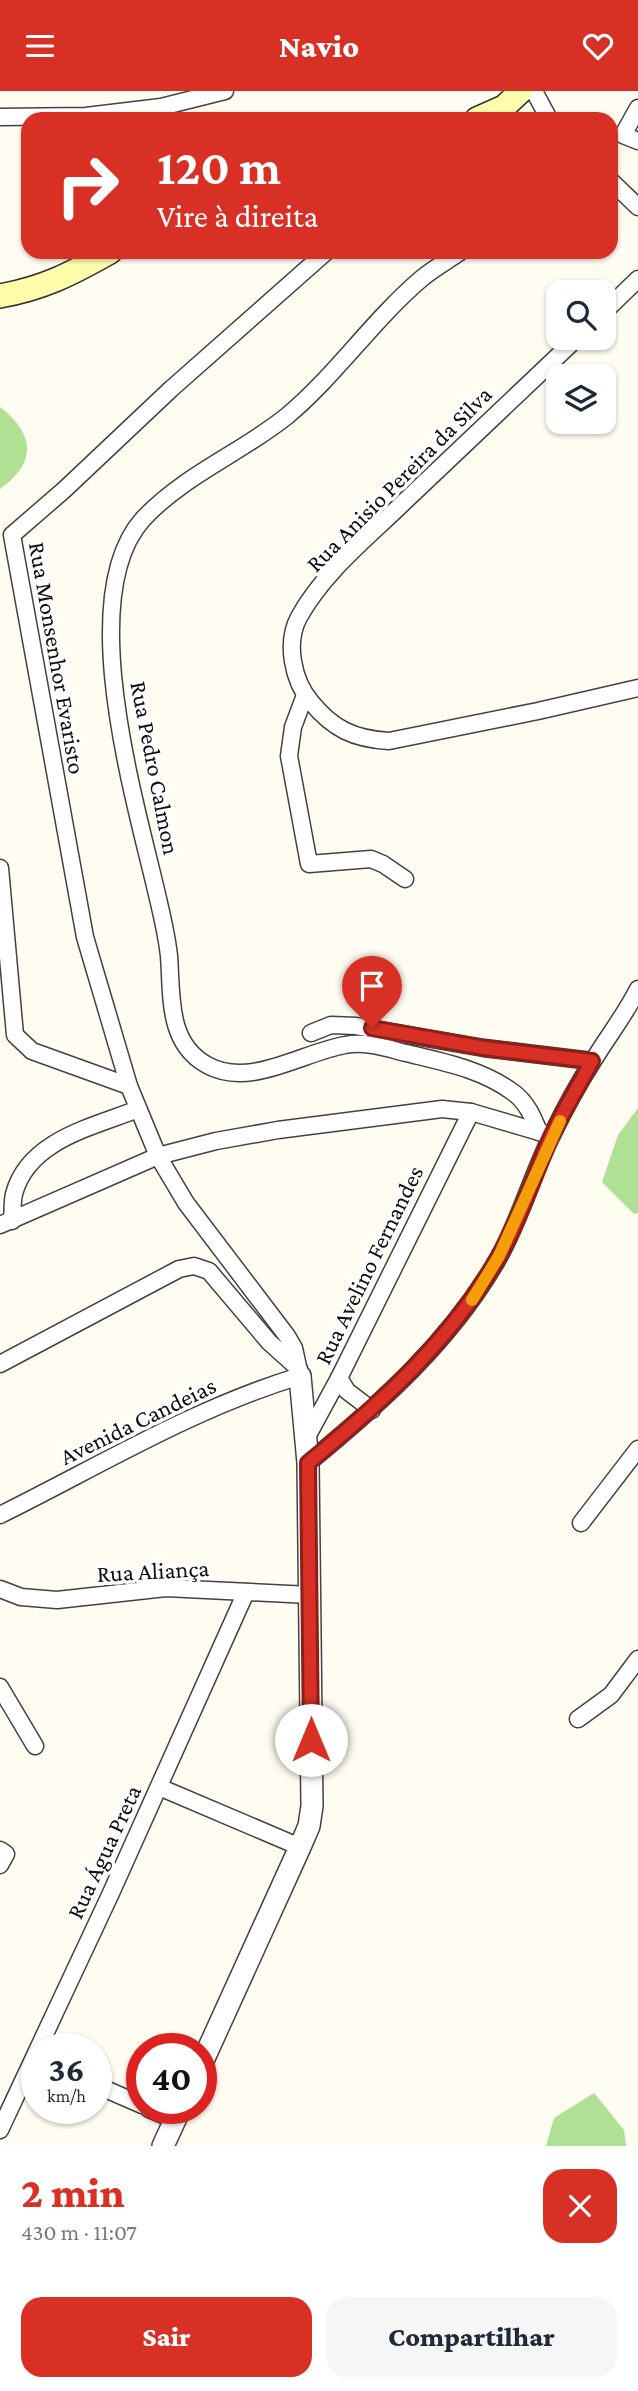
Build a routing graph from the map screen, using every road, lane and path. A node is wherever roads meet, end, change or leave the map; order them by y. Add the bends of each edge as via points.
1 (225, 91) edge
2 (521, 91) edge
3 (534, 91) edge
4 (638, 109) edge
5 (122, 112) edge
6 (493, 112) edge
7 (545, 112) edge
8 (0, 117) edge
9 (21, 117) edge
10 (638, 141) edge
11 (618, 188) edge
12 (638, 208) edge
13 (97, 259) edge
14 (318, 259) edge
15 (450, 259) edge
16 (638, 279) edge
17 (0, 296) edge
18 (616, 300) edge
19 (564, 350) edge
20 (6, 538) edge
21 (638, 688) edge
22 (305, 695) junction
23 (0, 868) edge
24 (405, 879) dead end
25 (638, 989) edge
26 (311, 1033) dead end
27 (592, 1061) junction
28 (129, 1086) junction
29 (138, 1109) junction
30 (471, 1112) junction
31 (545, 1134) junction
32 (158, 1156) junction
33 (6, 1223) edge
34 (0, 1364) edge
35 (300, 1372) junction
36 (339, 1378) junction
37 (372, 1410) junction
38 (307, 1437) junction
39 (638, 1449) edge
40 (308, 1463) junction
41 (0, 1515) edge
42 (581, 1523) dead end
43 (0, 1588) edge
44 (246, 1592) junction
45 (310, 1595) junction
46 (638, 1659) edge
47 (0, 1687) edge
48 (578, 1719) dead end
49 (35, 1746) dead end
50 (159, 1787) junction
51 (300, 1847) junction
52 (46, 2033) edge
53 (216, 2033) edge
54 (21, 2075) edge
55 (7, 2093) edge
56 (174, 2124) edge
57 (0, 2130) edge
58 (163, 2146) edge

1 - 5 street
2 - 6 main road
3 - 7 street
4 - 10 street via 623,135
8 - 9 street
11 - 12 street
13 - 17 main road via 31,291
14 - 20 street, Rua Monsenhor Evaristo
15 - 31 street, Rua Pedro Calmon via 421,279 291,412 196,475 143,520 120,557 109,629 130,784 164,925 177,1032 192,1056 211,1068 250,1072 344,1045 382,1046 472,1070 497,1082 526,1104
16 - 18 street
19 - 22 street, Rua Anisio Pereira da Silva via 318,590 298,619 292,647
20 - 28 street, Rua Monsenhor Evaristo via 85,937
21 - 22 street, Rua Anisio Pereira da Silva via 389,741 365,739 343,730
22 - 24 street via 289,756 309,864 372,859
23 - 28 street via 15,1035 32,1051
25 - 27 street
26 - 27 street via 331,1025 356,1026
27 - 31 street
28 - 29 street, Rua Monsenhor Evaristo
29 - 32 street, Rua Monsenhor Evaristo
29 - 33 street via 56,1142 33,1159 20,1180
30 - 31 street
30 - 32 street via 442,1109 278,1130
30 - 36 street, Rua Avelino Fernandes
31 - 37 street via 499,1256 466,1310
32 - 33 street
32 - 35 street, Rua Monsenhor Evaristo via 186,1203 287,1336
34 - 35 street via 179,1269 194,1266 208,1271
35 - 38 street
35 - 41 street, Avenida Candeias via 144,1439
36 - 37 street via 347,1391
36 - 38 street, Rua Avelino Fernandes
37 - 40 street
38 - 40 street
39 - 42 street
40 - 45 street
43 - 44 street, Rua Aliança via 21,1597 57,1600 166,1588
44 - 45 street, Rua Aliança
44 - 50 street, Rua Água Preta
45 - 51 street via 312,1806
46 - 48 street via 611,1695
47 - 49 street
50 - 51 street
50 - 52 street, Rua Água Preta
51 - 53 street
54 - 55 street, Rua Água Preta
55 - 57 street, Rua Água Preta
56 - 58 street

